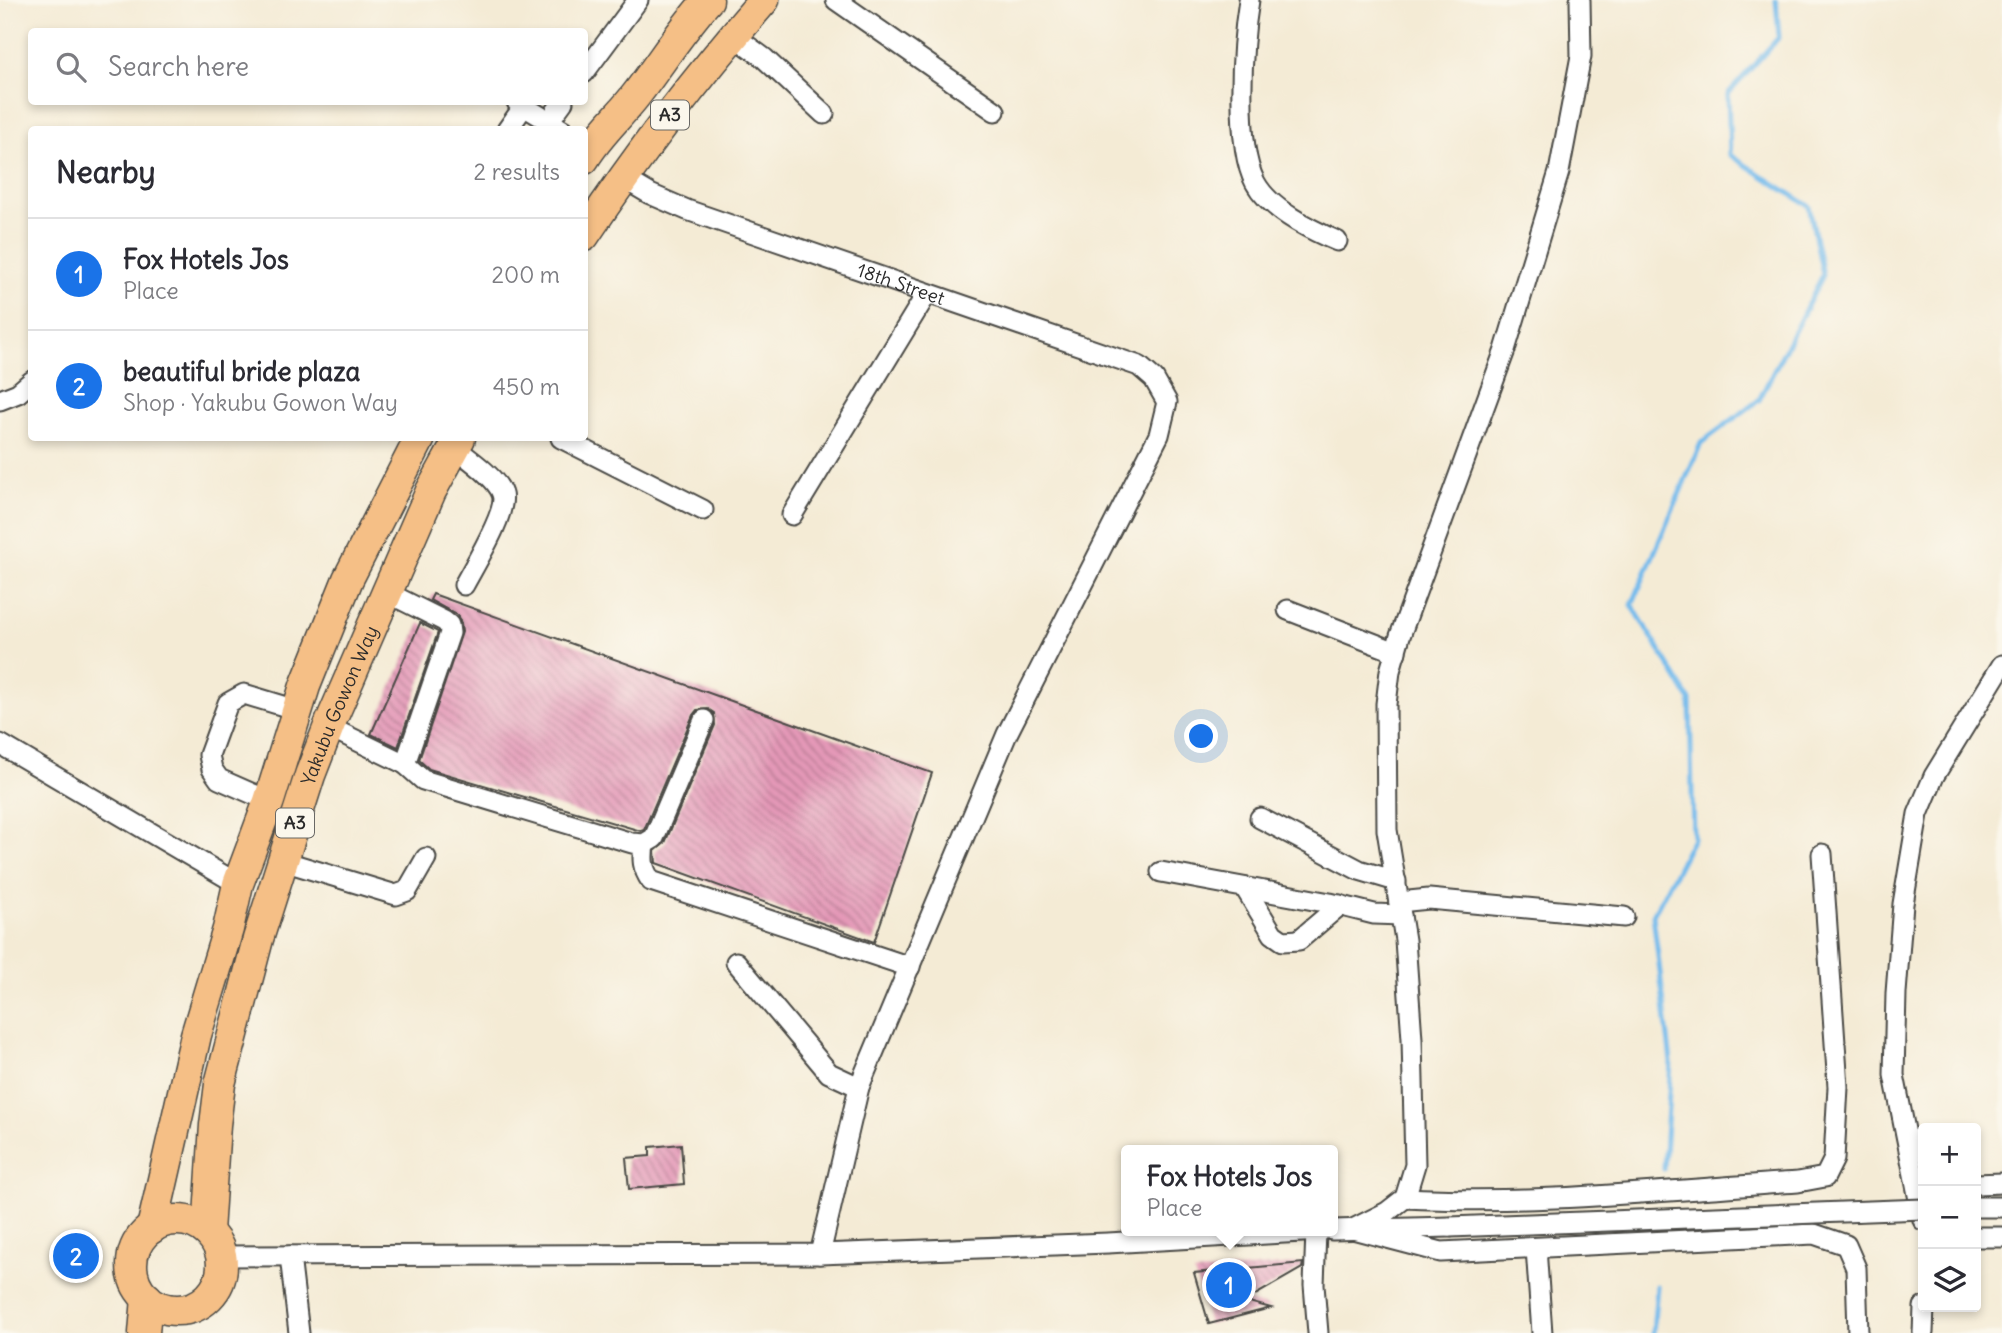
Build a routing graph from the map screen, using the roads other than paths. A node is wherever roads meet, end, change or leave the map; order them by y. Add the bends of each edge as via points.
1 (638, 0) edge
2 (708, 0) edge
3 (764, 0) edge
4 (836, 0) edge
5 (1249, 0) edge
6 (1580, 0) edge
7 (734, 36) junction
8 (588, 68) edge
9 (520, 105) edge
10 (522, 105) edge
11 (562, 105) edge
12 (995, 111) dead end
13 (824, 114) dead end
14 (556, 125) edge
15 (509, 126) edge
16 (588, 148) edge
17 (623, 178) junction
18 (588, 230) edge
19 (1337, 240) dead end
20 (926, 295) junction
21 (28, 384) edge
22 (0, 400) edge
23 (418, 441) edge
24 (567, 441) edge
25 (458, 442) edge
26 (703, 510) dead end
27 (792, 515) dead end
28 (464, 585) dead end
29 (388, 593) junction
30 (1288, 610) dead end
31 (1396, 652) junction
32 (2002, 665) edge
33 (297, 710) junction
34 (704, 720) dead end
35 (329, 727) junction
36 (0, 744) edge
37 (405, 764) junction
38 (269, 801) junction
39 (1260, 818) dead end
40 (644, 844) junction
41 (1822, 854) dead end
42 (426, 858) dead end
43 (283, 861) junction
44 (1161, 872) dead end
45 (1396, 881) junction
46 (238, 884) junction
47 (1245, 888) junction
48 (1340, 905) junction
49 (1400, 908) junction
50 (1624, 917) dead end
51 (736, 962) dead end
52 (910, 967) junction
53 (859, 1087) junction
54 (1918, 1177) edge
55 (2002, 1183) edge
56 (1981, 1184) edge
57 (1405, 1198) junction
58 (2002, 1206) edge
59 (1981, 1208) edge
60 (1918, 1209) edge
61 (152, 1228) junction
62 (1353, 1229) junction
63 (1338, 1230) edge
64 (1230, 1236) edge
65 (1318, 1236) edge
66 (1981, 1237) edge
67 (2002, 1237) edge
68 (215, 1244) junction
69 (1536, 1248) junction
70 (820, 1254) junction
71 (290, 1256) junction
72 (147, 1298) junction
73 (1924, 1312) edge
74 (186, 1321) edge
75 (144, 1333) edge
76 (299, 1333) edge
77 (1318, 1333) edge
78 (1542, 1333) edge
79 (1858, 1333) edge
80 (1923, 1333) edge

1 - 8 street
2 - 16 highway, A3 via 634,98
3 - 7 highway, A3
4 - 12 street
5 - 19 street via 1242,118 1246,161 1256,185 1273,204 1311,230
6 - 31 street via 1581,56 1559,172 1505,350
7 - 13 street
7 - 17 highway, A3
9 - 15 street
10 - 14 street
11 - 14 street
17 - 18 highway, A3
17 - 20 street, 18th Street via 687,210
20 - 27 street
20 - 52 street, 18th Street via 1139,366 1154,379 1167,402 1159,435 1007,734
21 - 22 street
23 - 33 highway, Yakubu Gowon Way / A3 via 348,579
24 - 26 street
25 - 28 street via 494,481 504,508
25 - 29 highway, Yakubu Gowon Way / A3 via 431,491
29 - 35 highway, Yakubu Gowon Way / A3
29 - 37 street via 444,621 450,633
30 - 31 street
31 - 45 street via 1386,704 1387,830
32 - 54 street via 1934,776 1918,814 1903,904 1894,1075
33 - 38 highway, Yakubu Gowon Way / A3
33 - 38 street via 244,694 228,703 209,755 219,779
34 - 40 street via 654,838
35 - 37 street
35 - 43 highway, Yakubu Gowon Way / A3
36 - 46 street
37 - 40 street via 423,780
38 - 46 highway, Yakubu Gowon Way / A3
39 - 45 street via 1359,870
40 - 52 street via 644,872 651,881
41 - 57 street via 1838,1087 1834,1159 1825,1177 1546,1198
42 - 43 street via 407,891 396,895
43 - 68 highway, Yakubu Gowon Way / A3 via 220,1083 215,1125
44 - 47 street
45 - 49 street
46 - 61 highway, Yakubu Gowon Way / A3 via 196,1035
47 - 48 street
47 - 48 street via 1273,934 1283,941 1299,940
48 - 49 street via 1374,914
49 - 50 street via 1429,899
49 - 57 street via 1411,1014 1415,1121 1415,1165
51 - 53 street via 830,1073
52 - 53 street
53 - 70 street
55 - 56 street
57 - 62 street
58 - 59 street
60 - 62 street, bridge
61 - 68 highway via 163,1222 187,1221
61 - 72 highway via 137,1245 132,1267
62 - 63 street
62 - 69 street via 1441,1252
64 - 70 street
65 - 77 street via 1314,1285
66 - 67 street
68 - 71 street
68 - 74 highway via 222,1270 218,1283
69 - 78 street
69 - 79 street via 1814,1234 1846,1245 1856,1268
70 - 71 street
71 - 76 street
72 - 74 highway
72 - 75 highway
73 - 80 street

